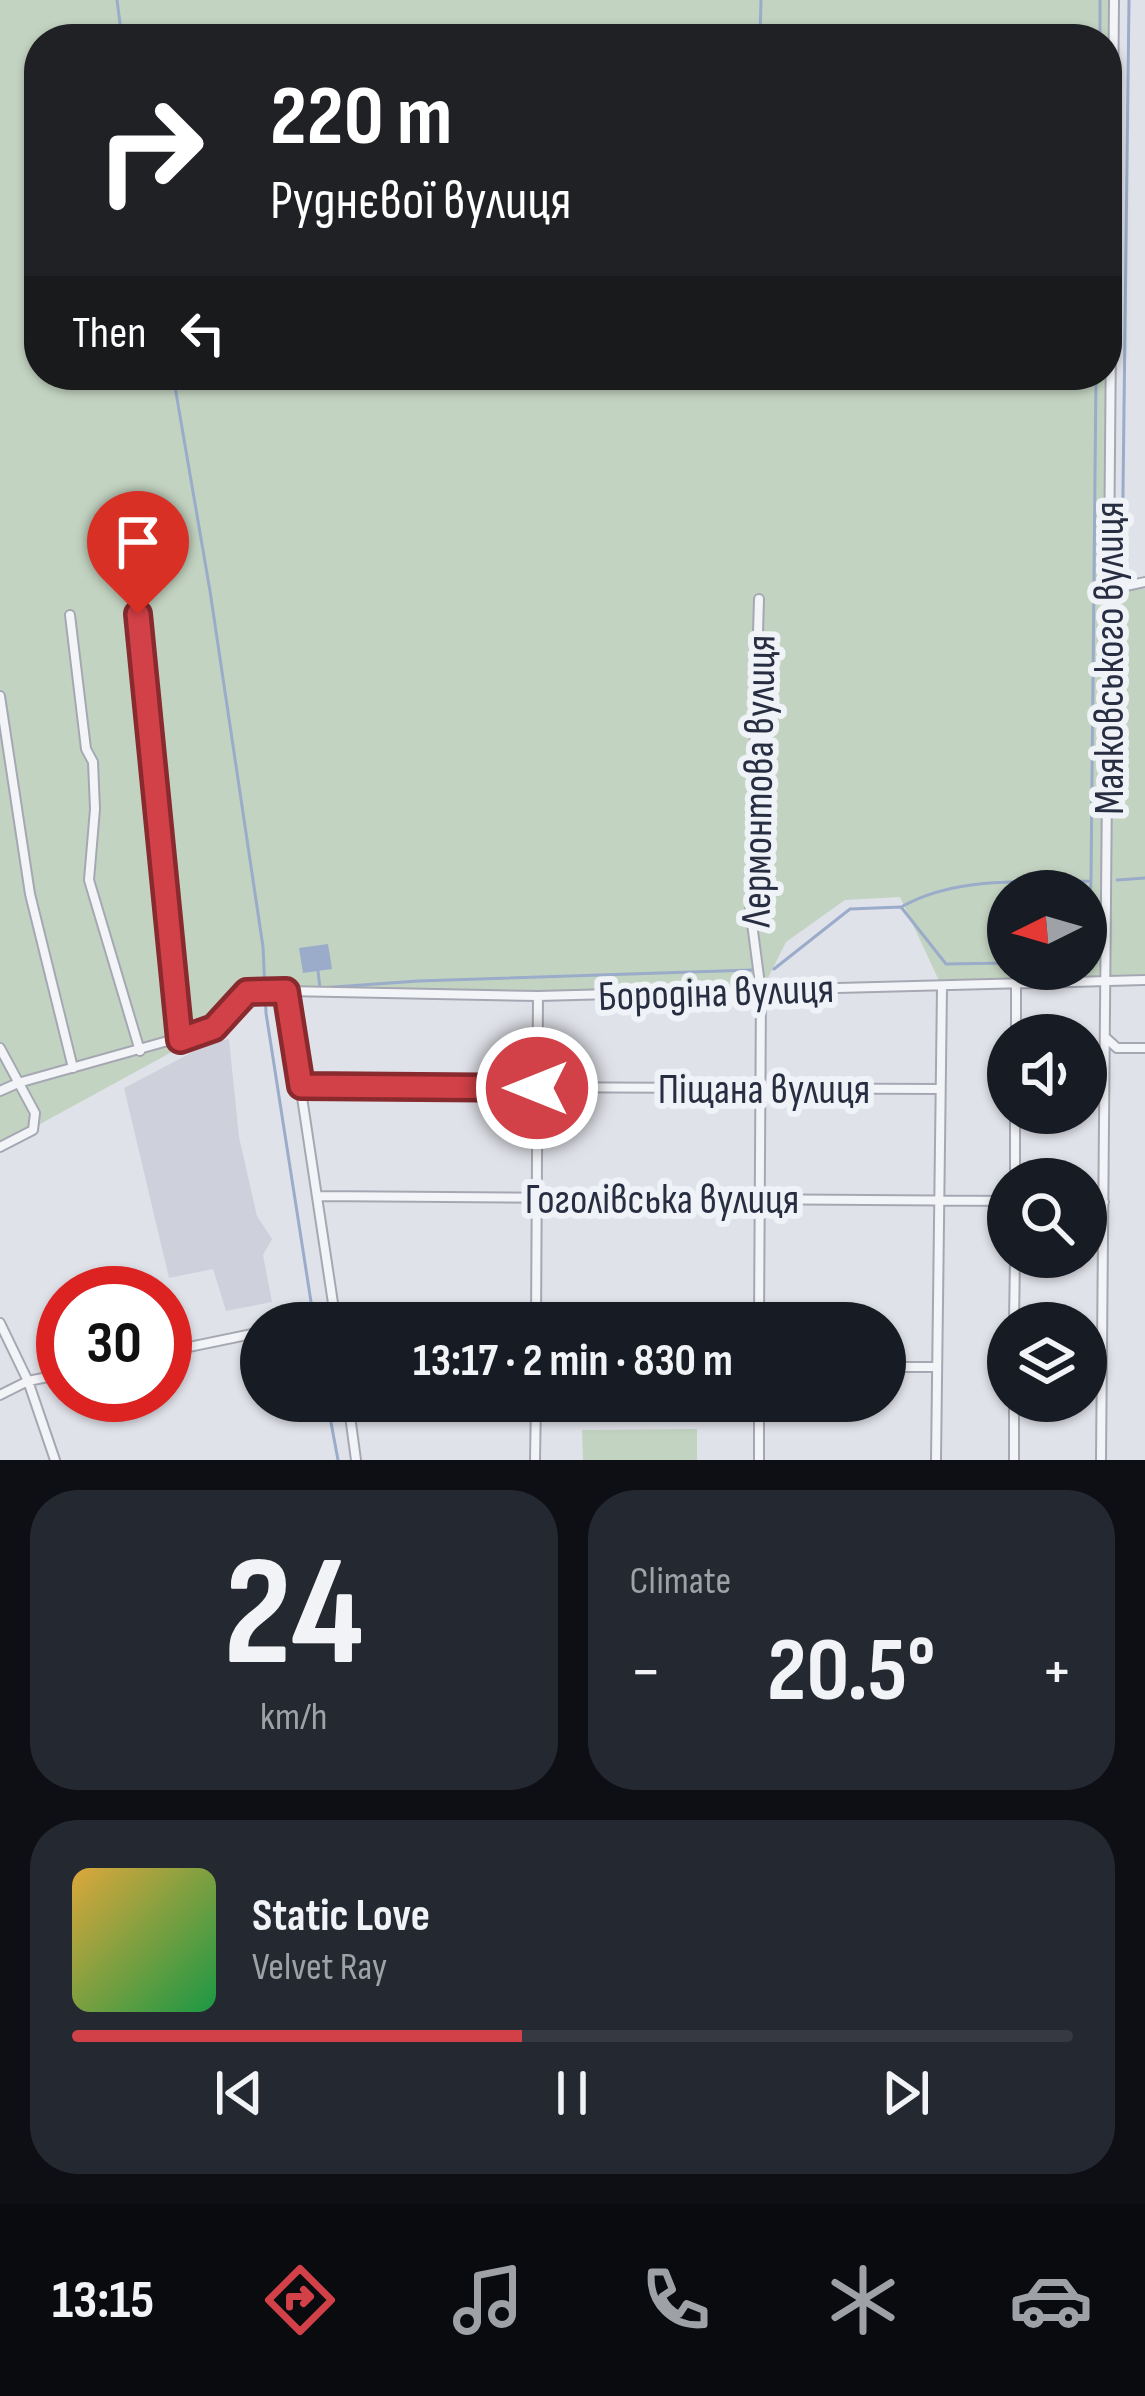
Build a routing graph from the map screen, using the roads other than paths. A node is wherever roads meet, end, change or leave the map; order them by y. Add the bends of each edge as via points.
1 (1109, 390) edge
2 (1145, 582) edge
3 (1107, 590) junction
4 (759, 599) dead end
5 (138, 614) dead end
6 (70, 615) dead end
7 (0, 696) edge
8 (1107, 870) edge
9 (1145, 980) edge
10 (1107, 981) edge
11 (987, 985) edge
12 (942, 987) junction
13 (282, 990) junction
14 (760, 992) junction
15 (538, 996) junction
16 (1107, 1039) edge
17 (180, 1040) junction
18 (0, 1048) edge
19 (1145, 1048) edge
20 (140, 1051) junction
21 (73, 1068) junction
22 (18, 1082) junction
23 (301, 1086) junction
24 (537, 1088) junction
25 (760, 1089) junction
26 (939, 1089) junction
27 (0, 1091) edge
28 (0, 1147) edge
29 (317, 1196) junction
30 (537, 1196) junction
31 (760, 1198) junction
32 (938, 1200) junction
33 (987, 1201) edge
34 (1103, 1278) edge
35 (333, 1302) edge
36 (536, 1302) edge
37 (759, 1302) edge
38 (0, 1323) edge
39 (240, 1336) edge
40 (192, 1346) edge
41 (906, 1367) edge
42 (937, 1367) junction
43 (36, 1379) edge
44 (28, 1381) junction
45 (0, 1395) edge
46 (351, 1422) edge
47 (536, 1422) edge
48 (759, 1422) edge
49 (1014, 1422) edge
50 (55, 1460) edge
51 (356, 1460) edge
52 (535, 1460) edge
53 (759, 1460) edge
54 (936, 1460) edge
55 (1014, 1460) edge
56 (1101, 1460) edge

1 - 3 street, Маяковського вулиця
2 - 3 street
3 - 8 street, Маяковського вулиця
4 - 14 street, Лермонтова вулиця via 751,908
5 - 17 street
6 - 20 street via 93,762 89,880
7 - 21 street via 30,894
9 - 10 street, Бородіна вулиця
11 - 12 street, Бородіна вулиця
12 - 14 street, Бородіна вулиця
12 - 26 street
13 - 15 street, Бородіна вулиця
13 - 17 street, Бородіна вулиця via 247,992 214,1028
13 - 23 street
14 - 15 street, Бородіна вулиця
14 - 25 street, Лермонтова вулиця
15 - 24 street
16 - 19 street via 1117,1048
17 - 20 street
18 - 22 street
20 - 21 street
21 - 22 street
22 - 27 street
22 - 28 street via 35,1113 33,1130
23 - 24 street, Піщана вулиця
23 - 29 street
24 - 25 street, Піщана вулиця
24 - 30 street
25 - 26 street, Піщана вулиця
25 - 31 street, Лермонтова вулиця
26 - 32 street
29 - 30 street, Гоголівська вулиця
29 - 35 street
30 - 31 street, Гоголівська вулиця
30 - 36 street
31 - 32 street, Гоголівська вулиця
31 - 37 street, Лермонтова вулиця
32 - 33 street, Гоголівська вулиця
32 - 42 street
34 - 56 street, Маяковського вулиця
38 - 44 street
39 - 40 street
41 - 42 street
42 - 54 street
43 - 44 street
44 - 45 street
44 - 50 street
46 - 51 street
47 - 52 street
48 - 53 street
49 - 55 street

